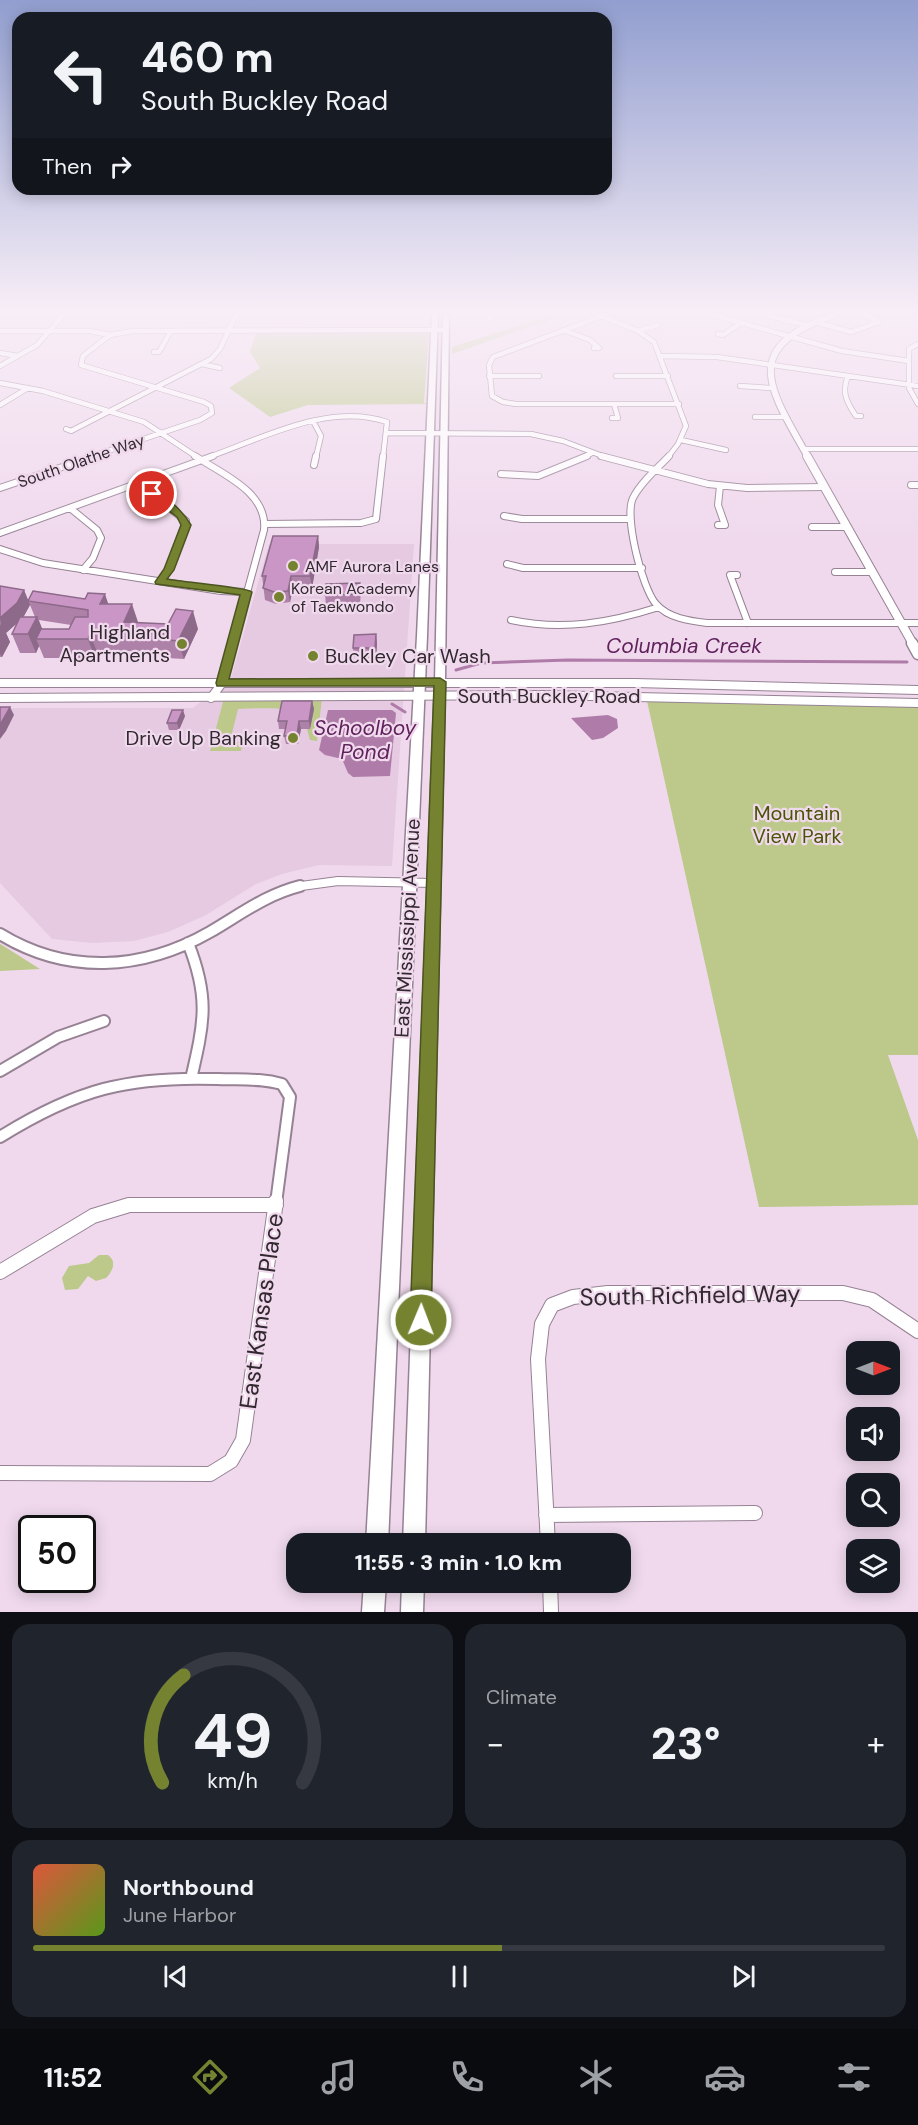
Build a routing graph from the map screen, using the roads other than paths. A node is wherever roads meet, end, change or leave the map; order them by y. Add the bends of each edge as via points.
1 (28, 388) joint
2 (153, 388) edge
3 (159, 388) edge
4 (431, 388) edge
5 (444, 388) edge
6 (490, 388) edge
7 (672, 388) edge
8 (770, 388) edge
9 (844, 388) edge
10 (911, 388) edge
11 (614, 404) junction
12 (678, 404) junction
13 (918, 404) edge
14 (0, 405) edge
15 (109, 411) junction
16 (861, 416) dead end
17 (755, 417) dead end
18 (785, 417) junction
19 (612, 418) dead end
20 (314, 421) junction
21 (66, 429) dead end
22 (162, 433) junction
23 (387, 433) junction
24 (429, 433) junction
25 (443, 433) junction
26 (681, 440) junction
27 (804, 449) junction
28 (918, 449) edge
29 (726, 450) dead end
30 (592, 453) junction
31 (202, 460) junction
32 (315, 465) dead end
33 (655, 471) junction
34 (501, 474) dead end
35 (138, 483) junction
36 (911, 485) dead end
37 (918, 485) edge
38 (720, 486) junction
39 (0, 488) edge
40 (825, 488) junction
41 (70, 508) junction
42 (504, 516) dead end
43 (630, 519) junction
44 (265, 524) junction
45 (718, 525) dead end
46 (812, 527) dead end
47 (847, 527) junction
48 (0, 533) edge
49 (0, 549) edge
50 (507, 564) dead end
51 (642, 568) junction
52 (83, 570) junction
53 (835, 572) dead end
54 (872, 572) junction
55 (737, 575) dead end
56 (160, 582) junction
57 (246, 592) junction
58 (659, 607) junction
59 (511, 620) dead end
60 (918, 623) edge
61 (748, 624) junction
62 (901, 624) junction
63 (918, 654) edge
64 (419, 682) junction
65 (440, 682) junction
66 (0, 683) edge
67 (222, 683) junction
68 (918, 690) edge
69 (419, 696) junction
70 (439, 696) junction
71 (0, 698) edge
72 (139, 698) junction
73 (211, 698) junction
74 (224, 698) junction
75 (918, 703) edge
76 (410, 883) junction
77 (433, 883) junction
78 (0, 934) edge
79 (188, 943) junction
80 (104, 1021) dead end
81 (0, 1071) edge
82 (191, 1079) junction
83 (0, 1137) edge
84 (276, 1205) junction
85 (0, 1272) edge
86 (918, 1331) edge
87 (0, 1473) edge
88 (756, 1513) dead end
89 (546, 1515) junction
90 (378, 1533) edge
91 (414, 1533) edge
92 (547, 1533) edge
93 (374, 1593) edge
94 (413, 1593) edge
95 (550, 1593) edge
96 (373, 1612) edge
97 (412, 1612) edge
98 (551, 1612) edge

1 - 14 street
1 - 15 street
2 - 15 street
3 - 22 street, South Olathe Way via 213,408 206,418
4 - 24 main road, East Mississippi Avenue
5 - 25 main road, East Mississippi Avenue
6 - 11 street via 490,394 499,401 516,404
7 - 12 street
8 - 18 street
9 - 16 street via 856,416
10 - 13 street
11 - 12 street
11 - 19 street via 618,418
12 - 26 street via 686,426
15 - 21 street
15 - 22 street via 144,422
17 - 18 street
18 - 27 street
20 - 23 street via 382,419 387,422
20 - 31 street
20 - 32 street via 321,436
22 - 31 street
22 - 39 street, South Olathe Way
23 - 24 street
23 - 44 street via 376,519 361,524
24 - 25 street
24 - 64 main road, East Mississippi Avenue
25 - 30 street via 531,434
25 - 65 main road, East Mississippi Avenue
26 - 29 street
26 - 33 street
27 - 28 street
27 - 40 street
30 - 33 street
30 - 34 street via 545,476
31 - 35 street
31 - 44 street via 254,496 262,507
33 - 38 street
33 - 43 street via 632,499
35 - 41 street
35 - 56 street via 186,521 169,570
36 - 37 street
38 - 40 street
38 - 45 street via 718,505 725,525
40 - 47 street
41 - 48 street
41 - 52 street via 101,538
42 - 43 street
43 - 51 street
44 - 57 street
46 - 47 street
47 - 54 street
49 - 52 street via 43,563
50 - 51 street via 523,568
51 - 58 street via 649,594
52 - 56 street
53 - 54 street
54 - 62 street
55 - 61 street via 730,574
56 - 57 street
57 - 67 street
58 - 59 street via 594,624 527,624
58 - 61 street via 689,621
60 - 62 street
61 - 62 street
62 - 63 street
64 - 65 main road, South Buckley Road
64 - 67 main road, South Buckley Road
64 - 69 main road, East Mississippi Avenue
65 - 68 main road, South Buckley Road
65 - 70 main road, East Mississippi Avenue
66 - 67 main road, South Buckley Road
67 - 72 main road
67 - 73 street
67 - 74 street
69 - 70 main road, South Buckley Road
69 - 74 main road, South Buckley Road
69 - 76 main road, East Mississippi Avenue
70 - 75 main road, South Buckley Road
70 - 77 main road, East Mississippi Avenue
71 - 72 main road, South Buckley Road
72 - 73 main road, South Buckley Road
73 - 74 main road, South Buckley Road
76 - 77 street
76 - 79 street via 324,883 282,890
76 - 90 main road, East Mississippi Avenue
77 - 91 main road, East Mississippi Avenue
78 - 79 street via 43,956 83,963 126,961
79 - 82 street via 201,974 206,1005
80 - 81 street via 58,1037
82 - 83 street via 144,1080 92,1091 44,1111
82 - 84 street, East Kansas Place via 267,1080 282,1084 287,1090 290,1104
84 - 85 street via 109,1208 75,1224 40,1250
84 - 87 street, East Kansas Place via 243,1440 231,1462 210,1474
86 - 89 street, South Richfield Way via 872,1300 843,1293 608,1293 559,1300 546,1310 539,1338
88 - 89 street
89 - 92 street, South Richfield Way
93 - 96 main road
94 - 97 main road
95 - 98 street

